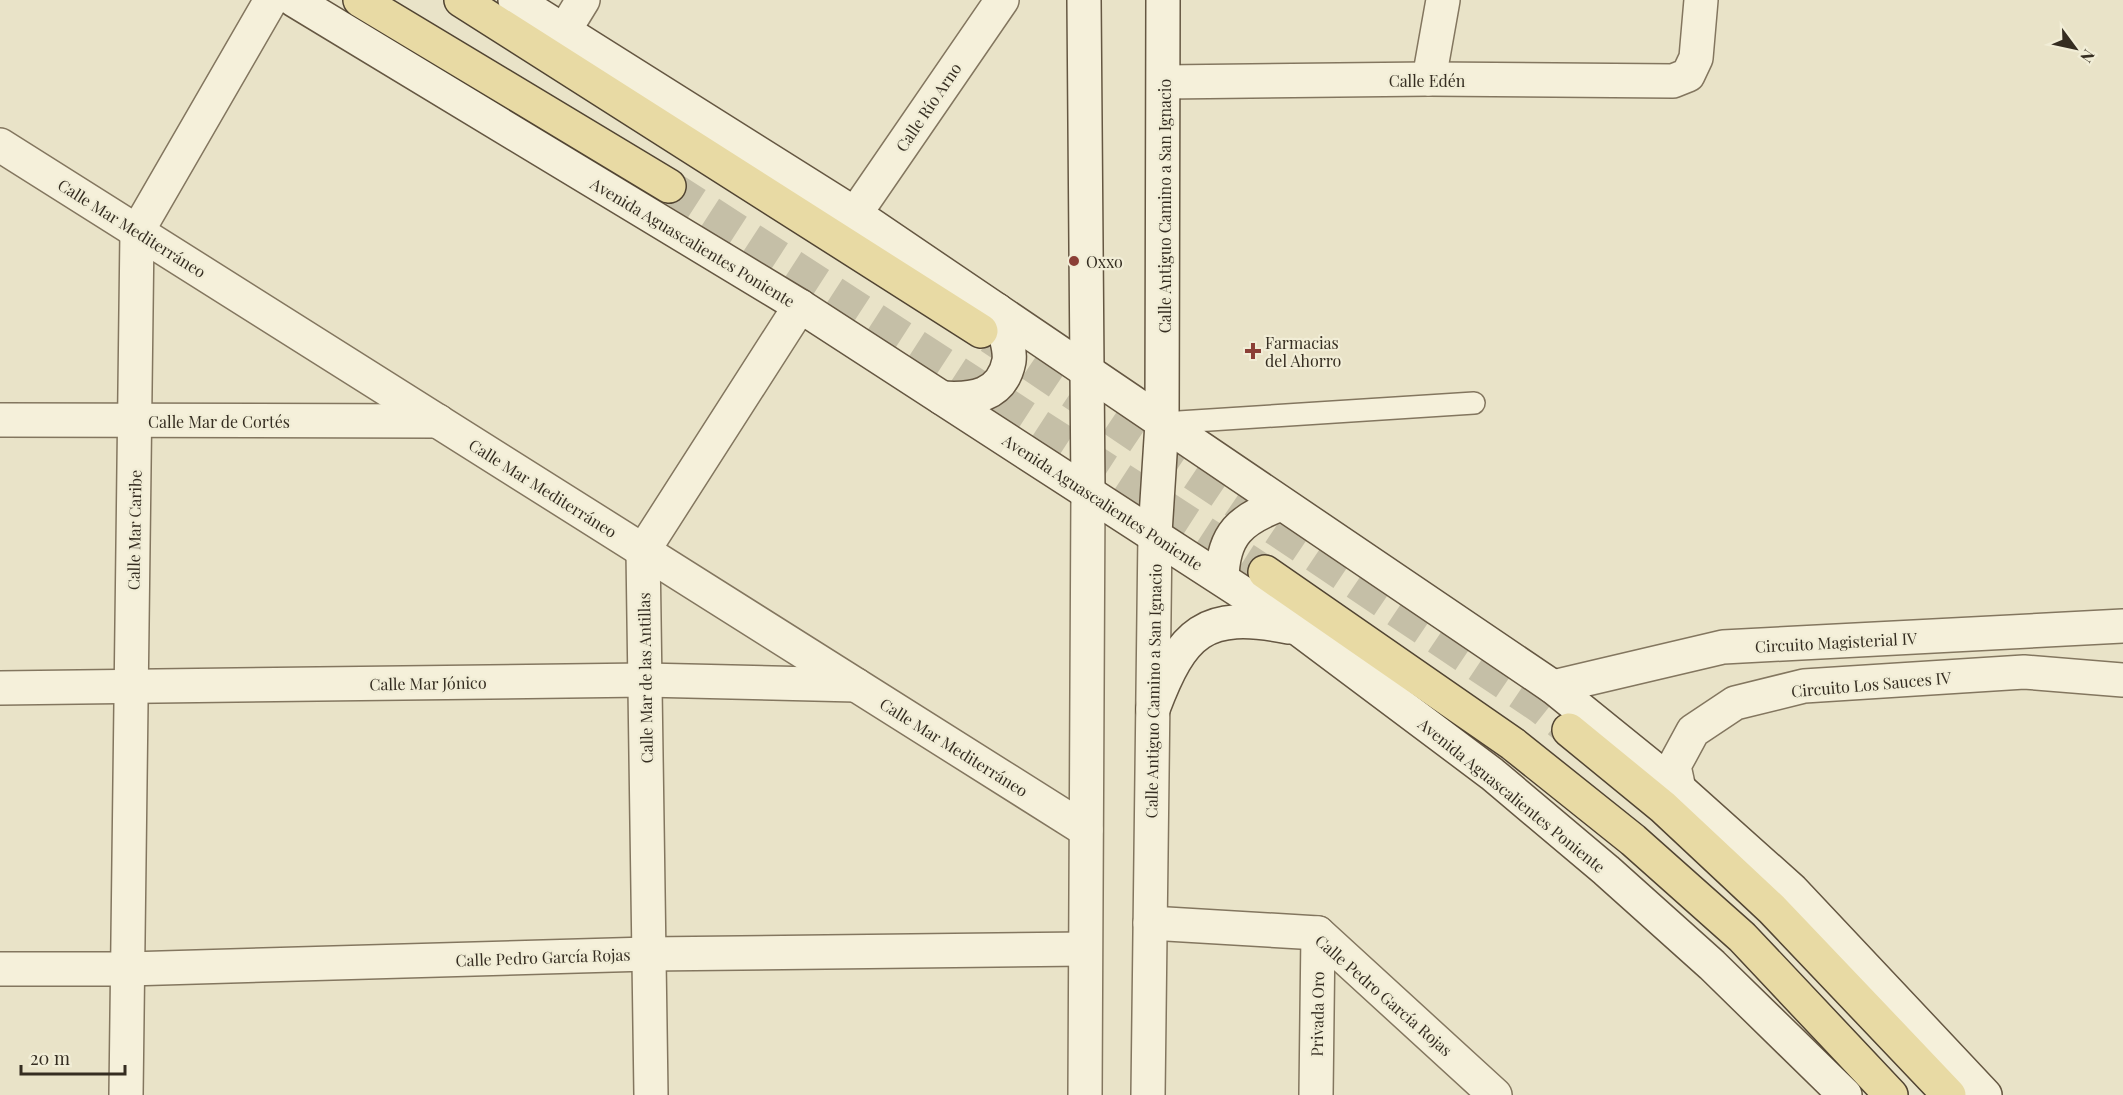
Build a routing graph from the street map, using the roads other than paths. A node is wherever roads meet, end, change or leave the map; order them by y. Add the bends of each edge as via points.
1 (271, 0) edge
2 (294, 0) edge
3 (360, 0) edge
4 (461, 0) edge
5 (515, 0) edge
6 (583, 0) edge
7 (1002, 0) edge
8 (1084, 0) edge
9 (1163, 0) edge
10 (1443, 0) edge
11 (1701, 0) edge
12 (564, 31) junction
13 (1429, 79) junction
14 (1165, 82) junction
15 (3, 149) edge
16 (669, 186) tunnel mouth
17 (855, 214) junction
18 (137, 232) junction
19 (800, 306) junction
20 (989, 321) junction
21 (1088, 372) junction
22 (942, 398) junction
23 (1474, 403) dead end
24 (0, 420) edge
25 (135, 421) junction
26 (438, 421) junction
27 (1162, 423) junction
28 (1088, 492) junction
29 (1281, 504) junction
30 (1155, 533) junction
31 (644, 551) junction
32 (1265, 572) tunnel mouth
33 (1222, 578) junction
34 (2123, 626) edge
35 (1300, 630) junction
36 (645, 680) junction
37 (2123, 680) edge
38 (856, 685) junction
39 (1553, 687) junction
40 (0, 688) edge
41 (132, 688) junction
42 (1153, 709) junction
43 (1569, 730) tunnel mouth
44 (1679, 789) junction
45 (1086, 830) junction
46 (1150, 923) junction
47 (1318, 933) junction
48 (1086, 949) junction
49 (648, 954) junction
50 (0, 969) edge
51 (128, 969) junction
52 (126, 1095) edge
53 (651, 1095) edge
54 (1085, 1095) edge
55 (1148, 1095) edge
56 (1316, 1095) edge
57 (1495, 1095) edge
58 (1845, 1095) edge
59 (1891, 1095) edge
60 (1949, 1095) edge
61 (1985, 1095) edge

1 - 18 street, Calle Mar Caribe
2 - 19 street, Avenida Aguascalientes Poniente
3 - 16 main road
4 - 20 main road
5 - 12 street
6 - 12 street
7 - 17 street, Calle Río Arno
8 - 21 street
9 - 14 street, Calle Antiguo Camino a San Ignacio
10 - 13 street
11 - 13 street, Calle Edén via 1696,58 1688,75 1673,81
12 - 17 street
13 - 14 street, Calle Edén
14 - 27 street, Calle Antiguo Camino a San Ignacio
15 - 18 street, Calle Mar Mediterráneo
17 - 20 street
18 - 25 street, Calle Mar Caribe
18 - 26 street, Calle Mar Mediterráneo
19 - 22 street, Avenida Aguascalientes Poniente
19 - 31 street
20 - 21 street
20 - 22 street via 1007,344 1009,361 1000,380 985,394 969,399
21 - 27 street
21 - 28 street
22 - 28 street, Avenida Aguascalientes Poniente
23 - 27 lane
24 - 25 street, Calle Mar de Cortés
25 - 26 street, Calle Mar de Cortés
25 - 41 street, Calle Mar Caribe
26 - 31 street, Calle Mar Mediterráneo
27 - 29 street
27 - 30 street, Calle Antiguo Camino a San Ignacio
28 - 30 street, Avenida Aguascalientes Poniente
28 - 45 street
29 - 33 street via 1256,513 1240,526 1227,544
29 - 39 street
30 - 33 street, Avenida Aguascalientes Poniente
30 - 42 street, Calle Antiguo Camino a San Ignacio
31 - 36 street, Calle Mar de las Antillas
31 - 38 street, Calle Mar Mediterráneo
32 - 59 main road, Avenida Aguascalientes Poniente via 1513,744 1633,840 1742,937
33 - 35 street, Avenida Aguascalientes Poniente
34 - 39 street, Circuito Magisterial IV via 1723,647
35 - 42 street via 1254,620 1204,628 1181,648 1166,673
35 - 58 street, Avenida Aguascalientes Poniente via 1492,774 1606,870 1712,965
36 - 38 street, Calle Mar Jónico
36 - 41 street, Calle Mar Jónico
36 - 49 street, Calle Mar de las Antillas
37 - 44 street, Circuito Los Sauces IV via 2024,672 1793,689 1735,703 1693,731 1674,766
38 - 45 street, Calle Mar Mediterráneo
39 - 44 street
40 - 41 street, Calle Mar Jónico
41 - 51 street, Calle Mar Caribe
42 - 46 street, Calle Antiguo Camino a San Ignacio
43 - 60 main road via 1663,807 1772,909
44 - 61 street via 1792,890
45 - 48 street
46 - 47 street, Calle Pedro García Rojas
46 - 55 street, Calle Antiguo Camino a San Ignacio
47 - 56 street, Privada Oro
47 - 57 street, Calle Pedro García Rojas
48 - 49 street, Calle Pedro García Rojas
48 - 54 street
49 - 51 street, Calle Pedro García Rojas
49 - 53 street, Calle Mar de las Antillas
50 - 51 street, Calle Pedro García Rojas
51 - 52 street, Calle Mar Caribe

